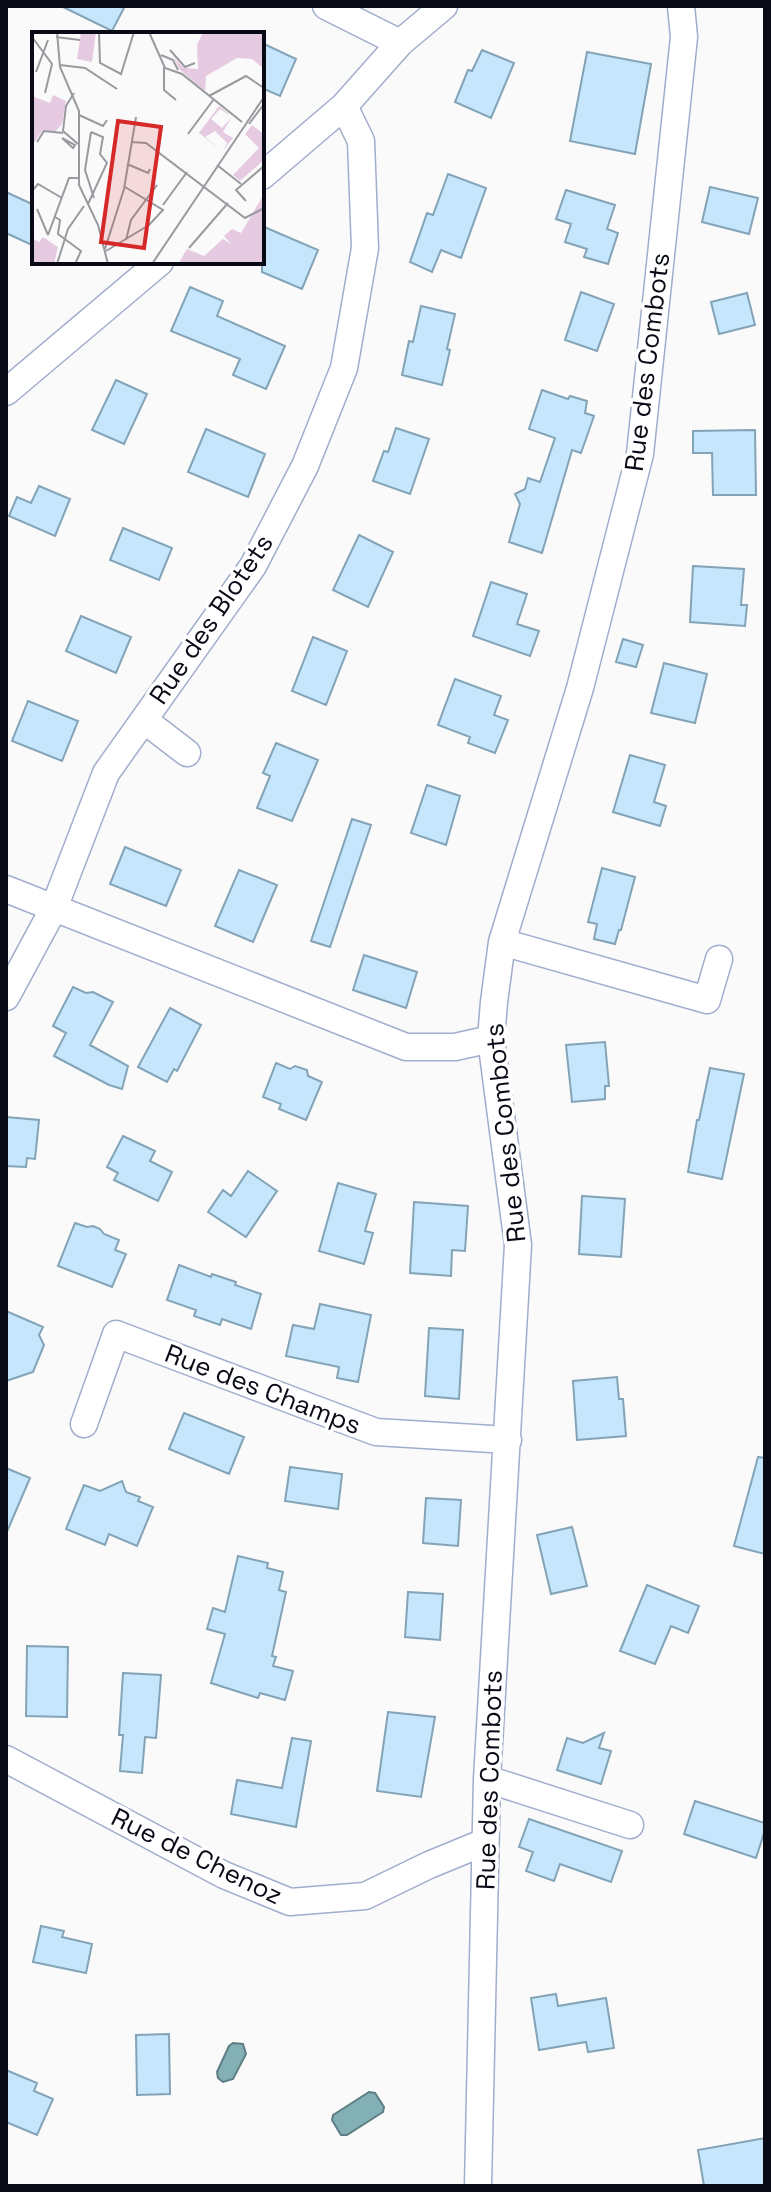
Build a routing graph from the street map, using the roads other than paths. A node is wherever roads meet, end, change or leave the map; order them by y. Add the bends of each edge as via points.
1 (326, 6) edge
2 (444, 6) edge
3 (681, 6) edge
4 (400, 43) junction
5 (344, 106) junction
6 (264, 174) edge
7 (158, 264) edge
8 (6, 392) edge
9 (144, 720) junction
10 (187, 753) dead end
11 (6, 889) edge
12 (54, 908) junction
13 (502, 942) junction
14 (719, 959) dead end
15 (6, 997) edge
16 (491, 1039) junction
17 (84, 1424) dead end
18 (508, 1440) junction
19 (6, 1759) edge
20 (487, 1779) junction
21 (630, 1825) dead end
22 (485, 1842) junction
23 (478, 2186) edge

1 - 4 street
2 - 4 street
3 - 13 street, Rue des Combots via 684,37 640,454 580,688
4 - 5 street
5 - 6 street
5 - 9 street, Rue des Blotets via 361,141 365,248 344,368 305,466 253,566
7 - 8 street
9 - 10 street, Rue des Blotets
9 - 12 street, Rue des Blotets via 106,773
11 - 12 street
12 - 15 street, Rue des Blotets
12 - 16 street via 406,1047 455,1047
13 - 14 street via 707,1000
13 - 16 street, Rue des Combots
16 - 18 street, Rue des Combots via 518,1245
17 - 18 street, Rue des Champs via 116,1334 376,1432
18 - 20 street, Rue des Combots
19 - 22 street, Rue de Chenoz via 224,1875 290,1902 365,1896
20 - 21 street
20 - 22 street, Rue des Combots
22 - 23 street, Rue des Combots

